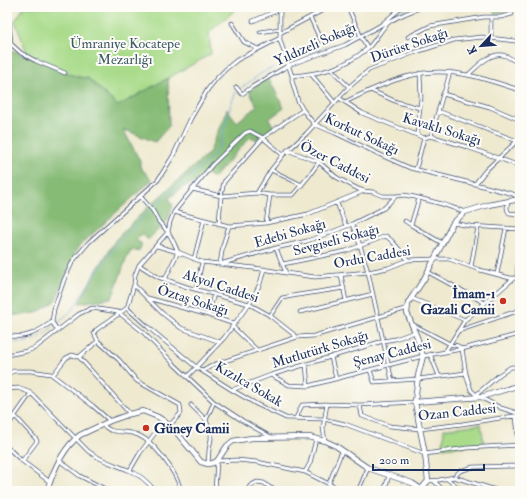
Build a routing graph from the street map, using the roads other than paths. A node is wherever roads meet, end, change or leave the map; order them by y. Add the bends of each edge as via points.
1 (330, 7) edge
2 (348, 7) edge
3 (402, 7) edge
4 (422, 7) edge
5 (8, 8) edge
6 (280, 8) edge
7 (512, 14) dead end
8 (310, 17) junction
9 (491, 17) junction
10 (253, 21) dead end
11 (232, 23) dead end
12 (280, 29) junction
13 (260, 32) dead end
14 (280, 33) junction
15 (361, 36) junction
16 (408, 37) dead end
17 (280, 38) junction
18 (491, 38) junction
19 (321, 41) dead end
20 (7, 42) edge
21 (520, 43) edge
22 (11, 44) junction
23 (368, 48) junction
24 (258, 50) junction
25 (520, 64) edge
26 (289, 65) junction
27 (332, 70) junction
28 (65, 72) dead end
29 (450, 72) junction
30 (420, 73) junction
31 (311, 74) junction
32 (468, 75) junction
33 (292, 76) junction
34 (236, 87) dead end
35 (348, 87) junction
36 (370, 90) junction
37 (520, 90) edge
38 (443, 94) junction
39 (339, 98) junction
40 (334, 102) junction
41 (345, 102) junction
42 (420, 108) junction
43 (303, 110) junction
44 (438, 111) junction
45 (520, 120) edge
46 (314, 124) junction
47 (417, 135) junction
48 (431, 136) junction
49 (520, 137) edge
50 (263, 138) junction
51 (424, 138) junction
52 (519, 141) edge
53 (288, 150) junction
54 (283, 155) junction
55 (498, 158) junction
56 (318, 162) junction
57 (520, 166) edge
58 (416, 169) junction
59 (271, 170) junction
60 (475, 184) junction
61 (302, 185) junction
62 (192, 189) junction
63 (364, 191) junction
64 (256, 192) junction
65 (270, 195) junction
66 (140, 196) junction
67 (221, 196) junction
68 (396, 196) junction
69 (419, 198) junction
70 (520, 199) edge
71 (508, 201) junction
72 (337, 202) junction
73 (174, 212) junction
74 (465, 212) junction
75 (520, 214) edge
76 (204, 220) junction
77 (405, 221) dead end
78 (266, 223) junction
79 (453, 223) junction
80 (219, 224) junction
81 (352, 224) junction
82 (411, 225) junction
83 (229, 226) junction
84 (346, 226) junction
85 (478, 227) junction
86 (506, 228) junction
87 (520, 229) edge
88 (168, 232) junction
89 (442, 243) junction
90 (360, 245) junction
91 (157, 246) junction
92 (276, 248) junction
93 (178, 252) junction
94 (194, 259) junction
95 (435, 259) junction
96 (408, 260) junction
97 (202, 262) junction
98 (220, 264) junction
99 (283, 264) junction
100 (518, 264) dead end
101 (139, 265) junction
102 (471, 267) junction
103 (264, 269) junction
104 (368, 272) junction
105 (428, 272) junction
106 (286, 273) junction
107 (341, 274) junction
108 (497, 274) junction
109 (517, 278) edge
110 (165, 279) junction
111 (134, 285) junction
112 (344, 288) junction
113 (196, 289) junction
114 (214, 294) junction
115 (373, 294) junction
116 (146, 298) junction
117 (411, 298) junction
118 (346, 301) junction
119 (485, 303) junction
120 (249, 304) junction
121 (127, 308) junction
122 (408, 308) junction
123 (520, 310) edge
124 (300, 312) dead end
125 (120, 314) junction
126 (208, 315) junction
127 (270, 316) junction
128 (378, 317) junction
129 (465, 320) junction
130 (412, 324) junction
131 (53, 325) junction
132 (233, 325) junction
133 (58, 331) junction
134 (458, 331) junction
135 (415, 332) junction
136 (520, 334) edge
137 (7, 335) edge
138 (297, 337) junction
139 (98, 341) junction
140 (383, 341) junction
141 (220, 342) junction
142 (450, 344) junction
143 (462, 349) junction
144 (257, 350) junction
145 (445, 352) junction
146 (430, 354) junction
147 (7, 356) edge
148 (423, 356) junction
149 (331, 357) junction
150 (79, 358) junction
151 (306, 364) junction
152 (389, 365) junction
153 (196, 367) junction
154 (520, 367) edge
155 (370, 370) junction
156 (203, 371) junction
157 (466, 372) junction
158 (7, 374) edge
159 (271, 374) junction
160 (53, 375) junction
161 (439, 376) junction
162 (187, 377) junction
163 (336, 379) junction
164 (418, 379) junction
165 (392, 381) junction
166 (520, 385) edge
167 (308, 386) junction
168 (7, 389) edge
169 (232, 390) junction
170 (31, 394) junction
171 (476, 395) junction
172 (482, 397) junction
173 (214, 402) junction
174 (415, 402) junction
175 (327, 404) junction
176 (191, 405) dead end
177 (360, 405) junction
178 (130, 414) junction
179 (520, 415) edge
180 (15, 416) junction
181 (516, 416) junction
182 (296, 418) junction
183 (324, 419) junction
184 (206, 420) junction
185 (110, 421) junction
186 (164, 421) junction
187 (103, 425) junction
188 (7, 426) edge
189 (169, 426) junction
190 (420, 429) junction
191 (76, 438) junction
192 (272, 438) junction
193 (316, 439) junction
194 (325, 440) junction
195 (149, 442) junction
196 (520, 445) edge
197 (7, 447) edge
198 (342, 451) junction
199 (425, 454) junction
200 (22, 461) junction
201 (60, 461) junction
202 (217, 461) junction
203 (208, 464) junction
204 (520, 466) edge
205 (368, 468) junction
206 (130, 470) junction
207 (305, 472) junction
208 (389, 476) junction
209 (454, 477) junction
210 (447, 479) junction
211 (428, 481) junction
212 (434, 481) junction
213 (50, 482) junction
214 (329, 484) junction
215 (97, 485) junction
216 (269, 487) junction
217 (422, 490) edge
218 (47, 491) edge
219 (95, 491) edge
220 (109, 491) edge
221 (155, 491) edge
222 (180, 491) edge
223 (216, 491) edge
224 (247, 491) edge
225 (272, 491) edge
226 (278, 491) edge
227 (343, 491) edge
228 (358, 491) edge
229 (384, 491) edge
230 (444, 491) edge
231 (463, 491) edge
232 (499, 491) edge

1 - 8 street
2 - 15 street
3 - 15 street, Yıldızeli Sokağı via 381,25
4 - 23 street via 389,22
5 - 22 street
6 - 10 street
6 - 12 street, Korkut Sokağı
7 - 9 street
8 - 14 street
8 - 19 street
9 - 16 street via 430,26
9 - 18 street
11 - 24 street via 244,42
12 - 13 street
12 - 14 street, Korkut Sokağı
14 - 17 street, Korkut Sokağı
15 - 23 street
15 - 26 street, Yıldızeli Sokağı via 345,45
17 - 24 street
17 - 26 street, Korkut Sokağı
18 - 21 street, Dürüst Sokağı
18 - 35 street, Dürüst Sokağı via 454,40 412,53 368,70
20 - 22 street
22 - 28 street via 36,61
23 - 27 street via 350,62
24 - 66 street via 226,68 208,89 158,180
25 - 32 street via 498,55 485,59
26 - 33 street, Korkut Sokağı
26 - 34 street, Yıldızeli Sokağı via 242,94
27 - 31 street
27 - 35 street
29 - 30 street
29 - 32 street
29 - 38 street
30 - 36 street
30 - 42 street
31 - 33 street
31 - 40 street
32 - 37 street
33 - 43 street, Korkut Sokağı
35 - 39 street, Dürüst Sokağı
36 - 41 street
36 - 42 street via 396,102
38 - 44 street
38 - 45 street via 490,107
39 - 40 street, Dürüst Sokağı
39 - 41 street, Kavaklı Sokağı
40 - 46 street, Dürüst Sokağı
41 - 47 street, Kavaklı Sokağı via 362,113
42 - 47 street
43 - 46 street, Korkut Sokağı
43 - 50 street
44 - 48 street
44 - 52 street
46 - 53 street, Dürüst Sokağı
46 - 58 street, Korkut Sokağı
47 - 51 street, Kavaklı Sokağı
48 - 51 street, Kavaklı Sokağı
48 - 55 street, Kavaklı Sokağı
49 - 52 street
50 - 54 street
50 - 62 street via 250,131 245,134 212,165
50 - 67 street via 224,182
51 - 58 street
52 - 55 street
53 - 54 street, Dürüst Sokağı
53 - 56 street, Özer Caddesi
54 - 59 street, Dürüst Sokağı
55 - 57 street, Kavaklı Sokağı
55 - 60 street
56 - 61 street
56 - 63 street, Özer Caddesi via 336,177
58 - 60 street, Korkut Sokağı
59 - 61 street
59 - 64 street, Dürüst Sokağı
60 - 70 street, Korkut Sokağı via 513,194
61 - 65 street via 293,195
62 - 67 street
62 - 73 street
63 - 68 street, Özer Caddesi via 383,196
63 - 72 street
64 - 65 street
64 - 67 street
65 - 78 street
66 - 88 street
66 - 131 street via 89,242 73,261 54,310
67 - 80 street
68 - 69 street, Özer Caddesi
68 - 81 street, Edebi Sokağı via 384,208
69 - 74 street, Özer Caddesi
69 - 82 street
70 - 71 street
71 - 74 street
71 - 75 street via 507,211
72 - 78 street via 308,214
72 - 84 street
73 - 76 street
73 - 88 street
74 - 79 street
76 - 80 street
76 - 94 street
77 - 82 street
78 - 83 street
79 - 85 street
79 - 89 street
80 - 83 street
81 - 84 street, Edebi Sokağı
81 - 90 street
82 - 89 street
83 - 98 street
84 - 92 street, Edebi Sokağı via 307,241
85 - 86 street
85 - 102 street
86 - 87 street
86 - 108 street
88 - 91 street
88 - 93 street
89 - 95 street
90 - 96 street, Sevgiseli Sokağı via 386,236
90 - 99 street, Sevgiseli Sokağı via 346,251
90 - 104 street
91 - 93 street, Ordu Caddesi
91 - 101 street
92 - 98 street, Edebi Sokağı
92 - 99 street
93 - 94 street, Ordu Caddesi
93 - 110 street
94 - 97 street, Ordu Caddesi
95 - 96 street, Ordu Caddesi
95 - 102 street, Ordu Caddesi via 449,260
95 - 105 street
96 - 104 street, Ordu Caddesi
97 - 98 street, Ordu Caddesi
97 - 113 street
98 - 103 street, Ordu Caddesi
99 - 106 street
100 - 109 street
101 - 110 street, Akyol Caddesi
101 - 111 street
102 - 108 street, Ordu Caddesi
103 - 106 street, Ordu Caddesi
103 - 120 street via 260,284
104 - 107 street, Ordu Caddesi
104 - 115 street
105 - 117 street
105 - 119 street
106 - 107 street, Ordu Caddesi via 316,277
107 - 112 street
108 - 109 street, Ordu Caddesi
109 - 119 street
110 - 113 street, Akyol Caddesi
111 - 116 street
111 - 121 street
112 - 118 street
112 - 127 street via 282,298
113 - 114 street, Akyol Caddesi
114 - 120 street, Akyol Caddesi
114 - 126 street
115 - 118 street
115 - 128 street
116 - 126 street, Öztaş Sokağı
116 - 141 street via 181,328
117 - 122 street
117 - 129 street
118 - 124 street
119 - 129 street
120 - 127 street, Akyol Caddesi
120 - 132 street
121 - 125 street
121 - 153 street, Kızılca Sokak
122 - 128 street
122 - 130 street via 407,313
123 - 134 street
125 - 133 street via 92,308 79,314
125 - 139 street via 96,330 94,333
125 - 162 street via 142,330
126 - 132 street, Öztaş Sokağı
127 - 138 street, Akyol Caddesi
128 - 138 street via 314,336
128 - 140 street
129 - 134 street
130 - 135 street
130 - 142 street
131 - 133 street
131 - 137 street via 27,336
132 - 141 street
132 - 144 street
133 - 147 street via 35,348
134 - 142 street
135 - 140 street, Mutlutürk Sokağı
135 - 148 street
136 - 143 street, Şenay Caddesi
138 - 144 street
139 - 150 street
139 - 189 street via 137,381 180,405 181,413
140 - 149 street, Mutlutürk Sokağı
140 - 152 street
141 - 153 street
142 - 143 street
142 - 145 street
143 - 145 street, Şenay Caddesi
143 - 157 street
144 - 156 street
145 - 146 street, Şenay Caddesi
146 - 148 street, Şenay Caddesi
146 - 161 street
148 - 152 street, Şenay Caddesi
148 - 164 street
149 - 151 street, Mutlutürk Sokağı
149 - 163 street
150 - 160 street via 72,355 66,358
150 - 178 street
151 - 159 street, Mutlutürk Sokağı
151 - 167 street
152 - 155 street, Şenay Caddesi
152 - 165 street
153 - 156 street, Kızılca Sokak
153 - 162 street
154 - 171 street via 511,367
155 - 163 street, Şenay Caddesi
155 - 165 street via 374,382
156 - 169 street, Kızılca Sokak
157 - 161 street
157 - 171 street via 471,390
158 - 160 street via 14,371 30,371
159 - 167 street, Şenay Caddesi via 289,386
159 - 169 street, Mutlutürk Sokağı
160 - 185 street
161 - 164 street
162 - 173 street
163 - 167 street, Şenay Caddesi
164 - 165 street
164 - 174 street
166 - 172 street
168 - 170 street via 18,388
169 - 182 street, Kızılca Sokak via 286,418
170 - 180 street
170 - 191 street
171 - 172 street
172 - 174 street
172 - 179 street
173 - 184 street
173 - 192 street
174 - 177 street
174 - 190 street
175 - 177 street
175 - 182 street via 302,405
175 - 183 street
176 - 184 street
177 - 190 street, Ozan Caddesi via 362,416 390,426
178 - 185 street
178 - 186 street via 143,412
179 - 181 street, Ozan Caddesi
180 - 188 street
180 - 200 street via 37,441
181 - 190 street, Ozan Caddesi
181 - 196 street
182 - 183 street, Kızılca Sokak
183 - 194 street
183 - 199 street, Kızılca Sokak via 345,424
184 - 203 street via 211,433
185 - 187 street
186 - 189 street
186 - 195 street
187 - 191 street
187 - 195 street via 109,430 135,434
189 - 203 street via 201,462
190 - 199 street
191 - 201 street
191 - 206 street via 96,457
192 - 193 street
192 - 202 street via 233,441
193 - 194 street
193 - 207 street
194 - 198 street
195 - 206 street
195 - 222 street via 170,466
196 - 199 street
197 - 200 street
198 - 205 street
198 - 214 street
199 - 211 street
200 - 213 street
201 - 213 street
201 - 215 street
202 - 203 street
202 - 207 street via 257,462
202 - 223 street
204 - 209 street via 474,467 460,471
205 - 208 street
205 - 228 street
206 - 221 street via 144,479
207 - 214 street
208 - 217 street via 412,483
208 - 229 street
209 - 210 street
209 - 232 street
210 - 212 street
210 - 231 street
211 - 212 street
211 - 217 street
212 - 230 street
213 - 218 street
214 - 227 street
215 - 219 street
215 - 220 street
216 - 224 street via 256,482
216 - 225 street
216 - 226 street

